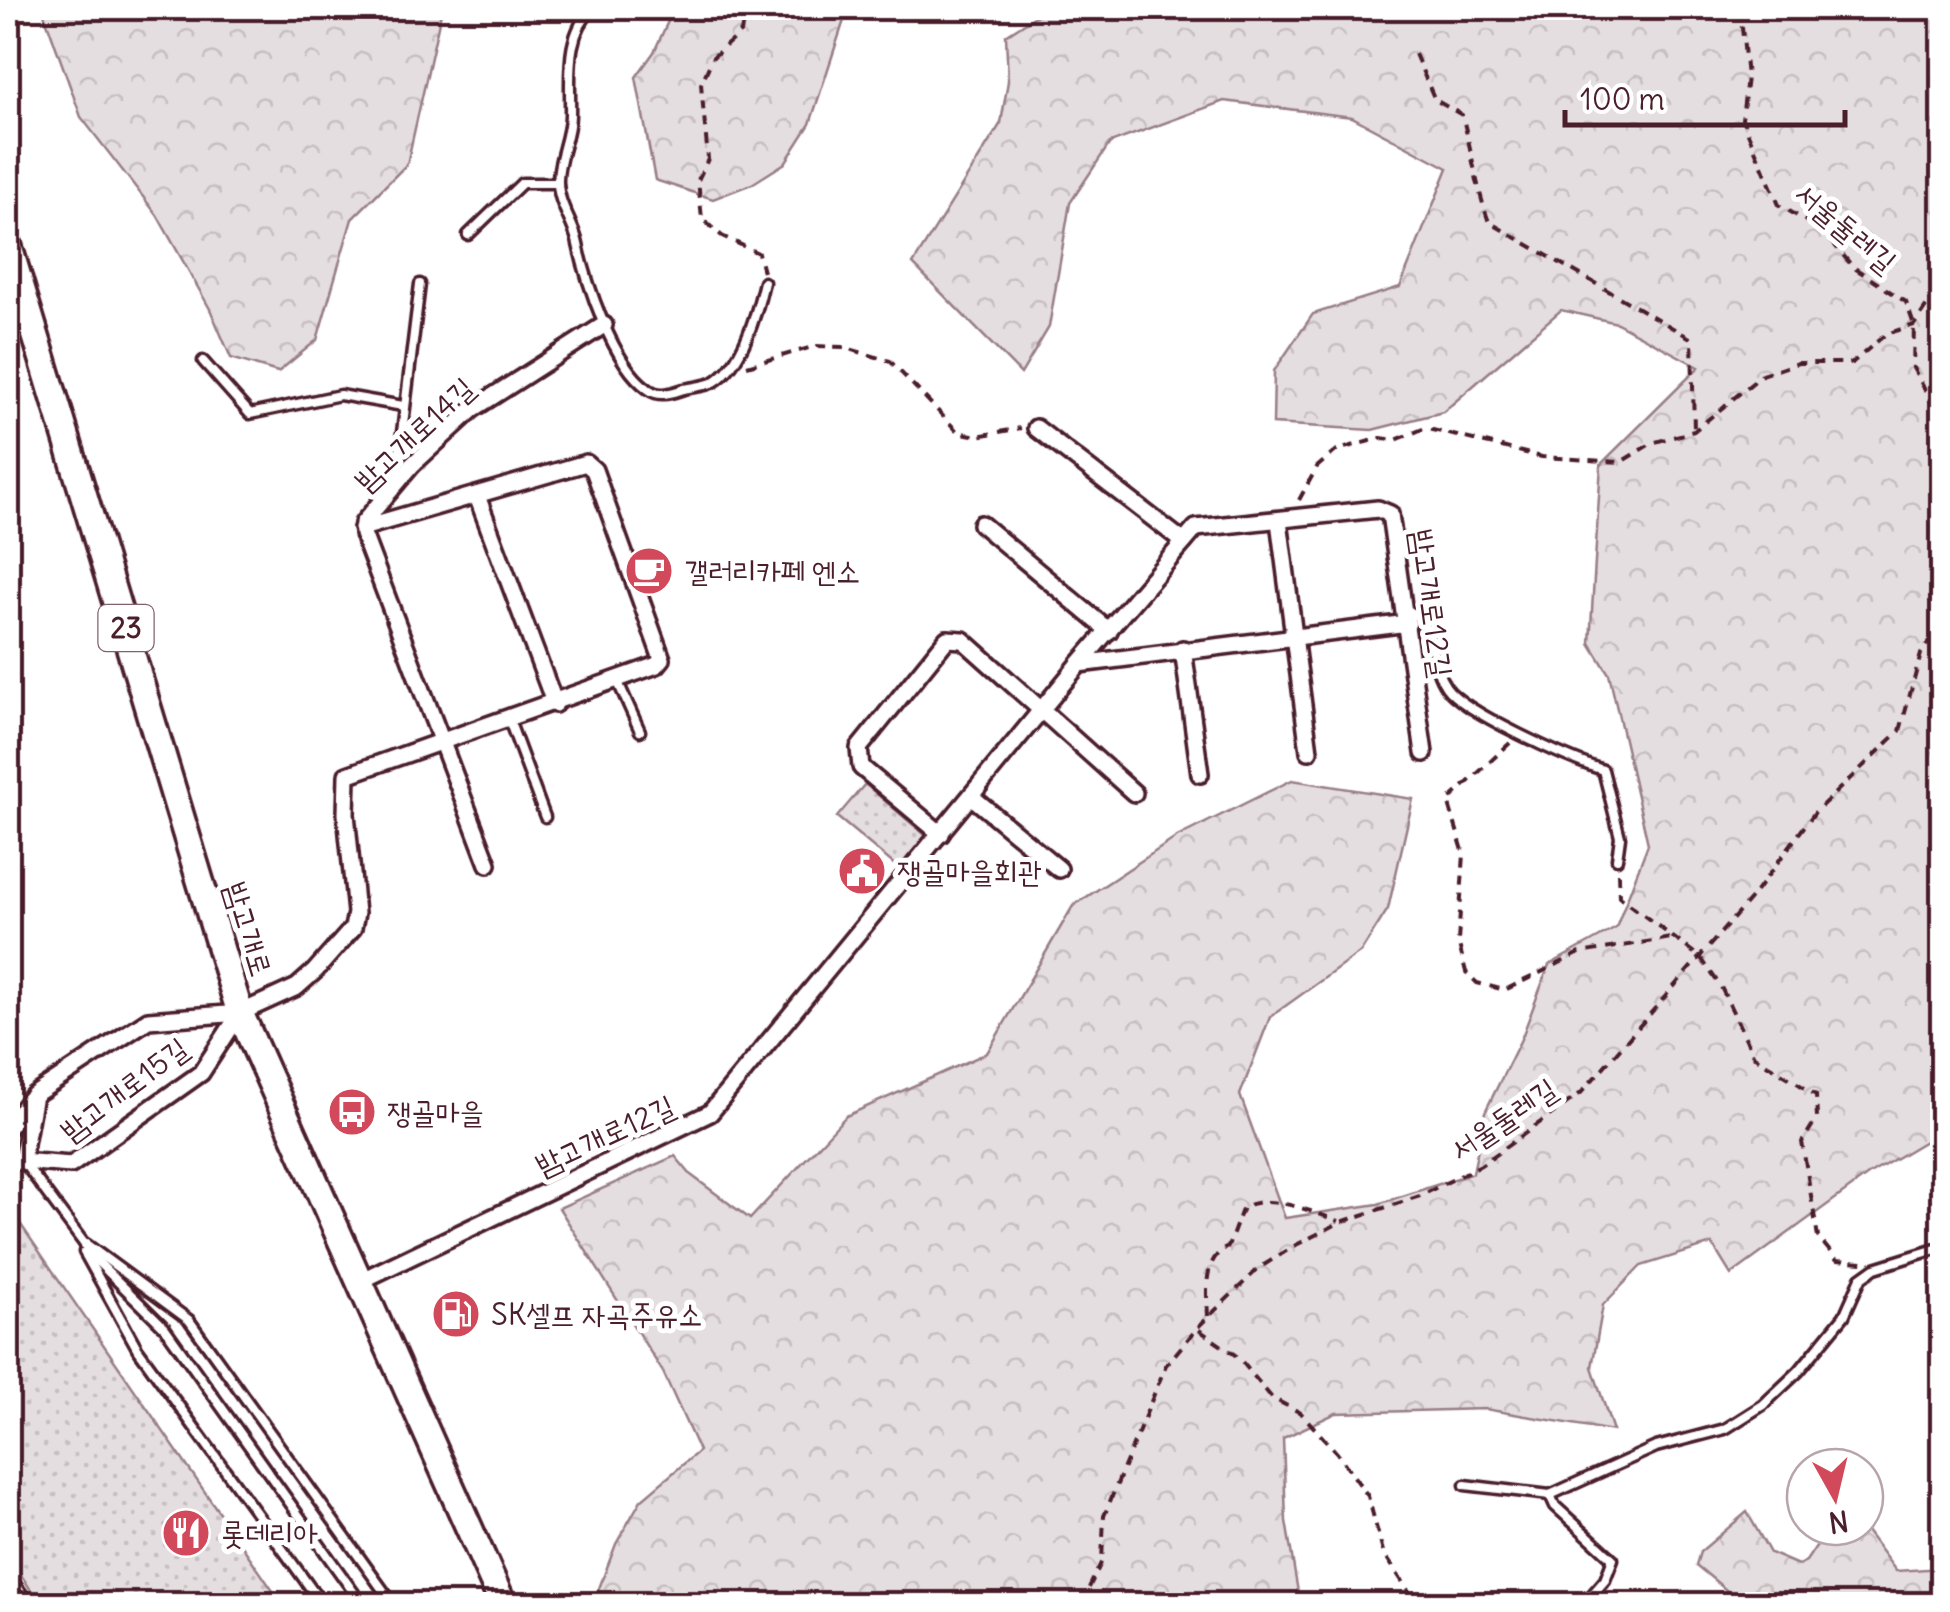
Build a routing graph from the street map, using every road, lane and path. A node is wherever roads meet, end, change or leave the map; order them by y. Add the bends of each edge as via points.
1 (592, 8) edge
2 (746, 8) edge
3 (1740, 8) edge
4 (1415, 54) dead end
5 (558, 182) junction
6 (468, 236) dead end
7 (8, 244) edge
8 (764, 282) joint
9 (1942, 282) edge
10 (420, 284) dead end
11 (604, 325) junction
12 (1914, 325) junction
13 (203, 361) dead end
14 (726, 372) junction
15 (403, 406) junction
16 (1036, 428) joint
17 (1694, 431) junction
18 (396, 482) junction
19 (476, 496) junction
20 (1284, 520) junction
21 (981, 524) dead end
22 (362, 528) junction
23 (1942, 528) edge
24 (1184, 542) junction
25 (1407, 616) junction
26 (1942, 622) edge
27 (1108, 632) junction
28 (1295, 638) junction
29 (1183, 650) junction
30 (1079, 664) junction
31 (618, 680) junction
32 (555, 704) junction
33 (1042, 710) junction
34 (509, 720) junction
35 (640, 731) dead end
36 (1520, 733) junction
37 (442, 744) junction
38 (1309, 751) dead end
39 (1424, 754) dead end
40 (1200, 774) dead end
41 (1134, 793) dead end
42 (972, 797) junction
43 (545, 817) dead end
44 (941, 834) junction
45 (1618, 859) joint
46 (488, 864) dead end
47 (1059, 869) dead end
48 (1671, 938) junction
49 (1697, 957) junction
50 (240, 1012) junction
51 (34, 1095) junction
52 (8, 1127) edge
53 (15, 1160) edge
54 (1341, 1222) junction
55 (75, 1235) junction
56 (1942, 1247) edge
57 (1888, 1264) junction
58 (356, 1282) junction
59 (1208, 1316) junction
60 (1200, 1325) junction
61 (1464, 1486) dead end
62 (1550, 1495) junction
63 (8, 1580) edge
64 (1081, 1603) edge
65 (25, 1604) edge
66 (322, 1604) edge
67 (362, 1604) edge
68 (393, 1604) edge
69 (502, 1604) edge
70 (1052, 1604) edge
71 (1417, 1604) edge
72 (1584, 1604) edge

1 - 5 lane via 572,39 570,127
2 - 8 path via 741,32 704,70 700,104 708,159 698,180 702,219 758,253
3 - 12 path, 서울둘레길 via 1747,77 1742,119 1779,204 1823,231 1853,267 1906,302
4 - 17 path via 1435,100 1462,115 1489,222 1692,340
5 - 6 lane via 522,184
5 - 11 lane via 582,274
7 - 50 main road, 밤고개로 / 23
8 - 14 lane via 756,317
9 - 12 path
10 - 15 lane
11 - 14 lane via 642,384 657,394 712,383
11 - 18 street, 밤고개로14길 via 472,408
12 - 17 path via 1886,334 1852,363 1798,363 1762,375
12 - 23 path via 1913,368 1940,419 1932,494
13 - 15 lane via 250,414 340,394
14 - 16 path via 816,346 843,347 890,361 958,432
15 - 18 lane
16 - 24 street
17 - 20 path via 1652,443 1621,462 1596,463 1425,428 1338,450 1317,467
18 - 22 street, 밤고개로14길
19 - 22 street
19 - 31 street via 586,463 594,470 662,651 657,666
19 - 32 street
20 - 24 street, 밤고개로12길 via 1196,528
20 - 25 street, 밤고개로12길 via 1390,514
20 - 28 street
21 - 27 street
22 - 37 street, 밤고개로14길
24 - 27 street, 밤고개로12길
25 - 28 street
25 - 36 lane via 1422,617 1430,630 1448,691
25 - 39 street, 밤고개로12길
26 - 49 path, 서울둘레길 via 1921,654 1900,731 1815,812
27 - 30 street, 밤고개로12길
28 - 29 street
28 - 38 street
29 - 30 street
29 - 40 street
30 - 33 street, 밤고개로12길
31 - 32 street
31 - 35 lane
32 - 34 street
33 - 41 street
33 - 42 street, 밤고개로12길
33 - 44 street via 963,640 947,639 858,758
34 - 37 street
34 - 43 lane
36 - 45 lane via 1603,770 1620,838
36 - 48 path via 1448,802 1464,854 1458,941 1466,972 1477,983 1504,990 1580,953
37 - 46 street, 밤고개로14길
37 - 50 street via 347,775 353,928 297,987
42 - 44 street, 밤고개로12길
42 - 47 street
44 - 58 street, 밤고개로12길 via 710,1113
45 - 48 path via 1619,897
48 - 49 path
49 - 54 path, 서울둘레길 via 1582,1093 1481,1164 1420,1196
49 - 57 path via 1721,988 1754,1056 1816,1095 1817,1118 1802,1142 1818,1237 1836,1260
50 - 51 street, 밤고개로15길 via 148,1020
50 - 53 street, 밤고개로15길 via 201,1072 71,1165
50 - 58 main road, 밤고개로 / 23
51 - 52 street
51 - 53 street, 밤고개로15길
53 - 55 lane
54 - 59 path, 서울둘레길 via 1259,1268
54 - 59 path via 1279,1204 1243,1207 1228,1248 1211,1266
55 - 66 lane via 137,1348
55 - 67 lane via 165,1328
55 - 68 lane via 189,1320
56 - 57 lane
57 - 62 lane via 1861,1278 1844,1316 1763,1405 1725,1429 1656,1447
58 - 69 main road, 밤고개로 / 23
59 - 60 path, 서울둘레길
60 - 64 path, 서울둘레길 via 1166,1364 1104,1516 1102,1562
60 - 71 path via 1200,1332 1238,1357 1272,1398 1301,1413 1337,1453 1368,1496 1383,1552
61 - 62 lane
62 - 72 lane via 1613,1559 1606,1580
63 - 65 street
64 - 70 path

